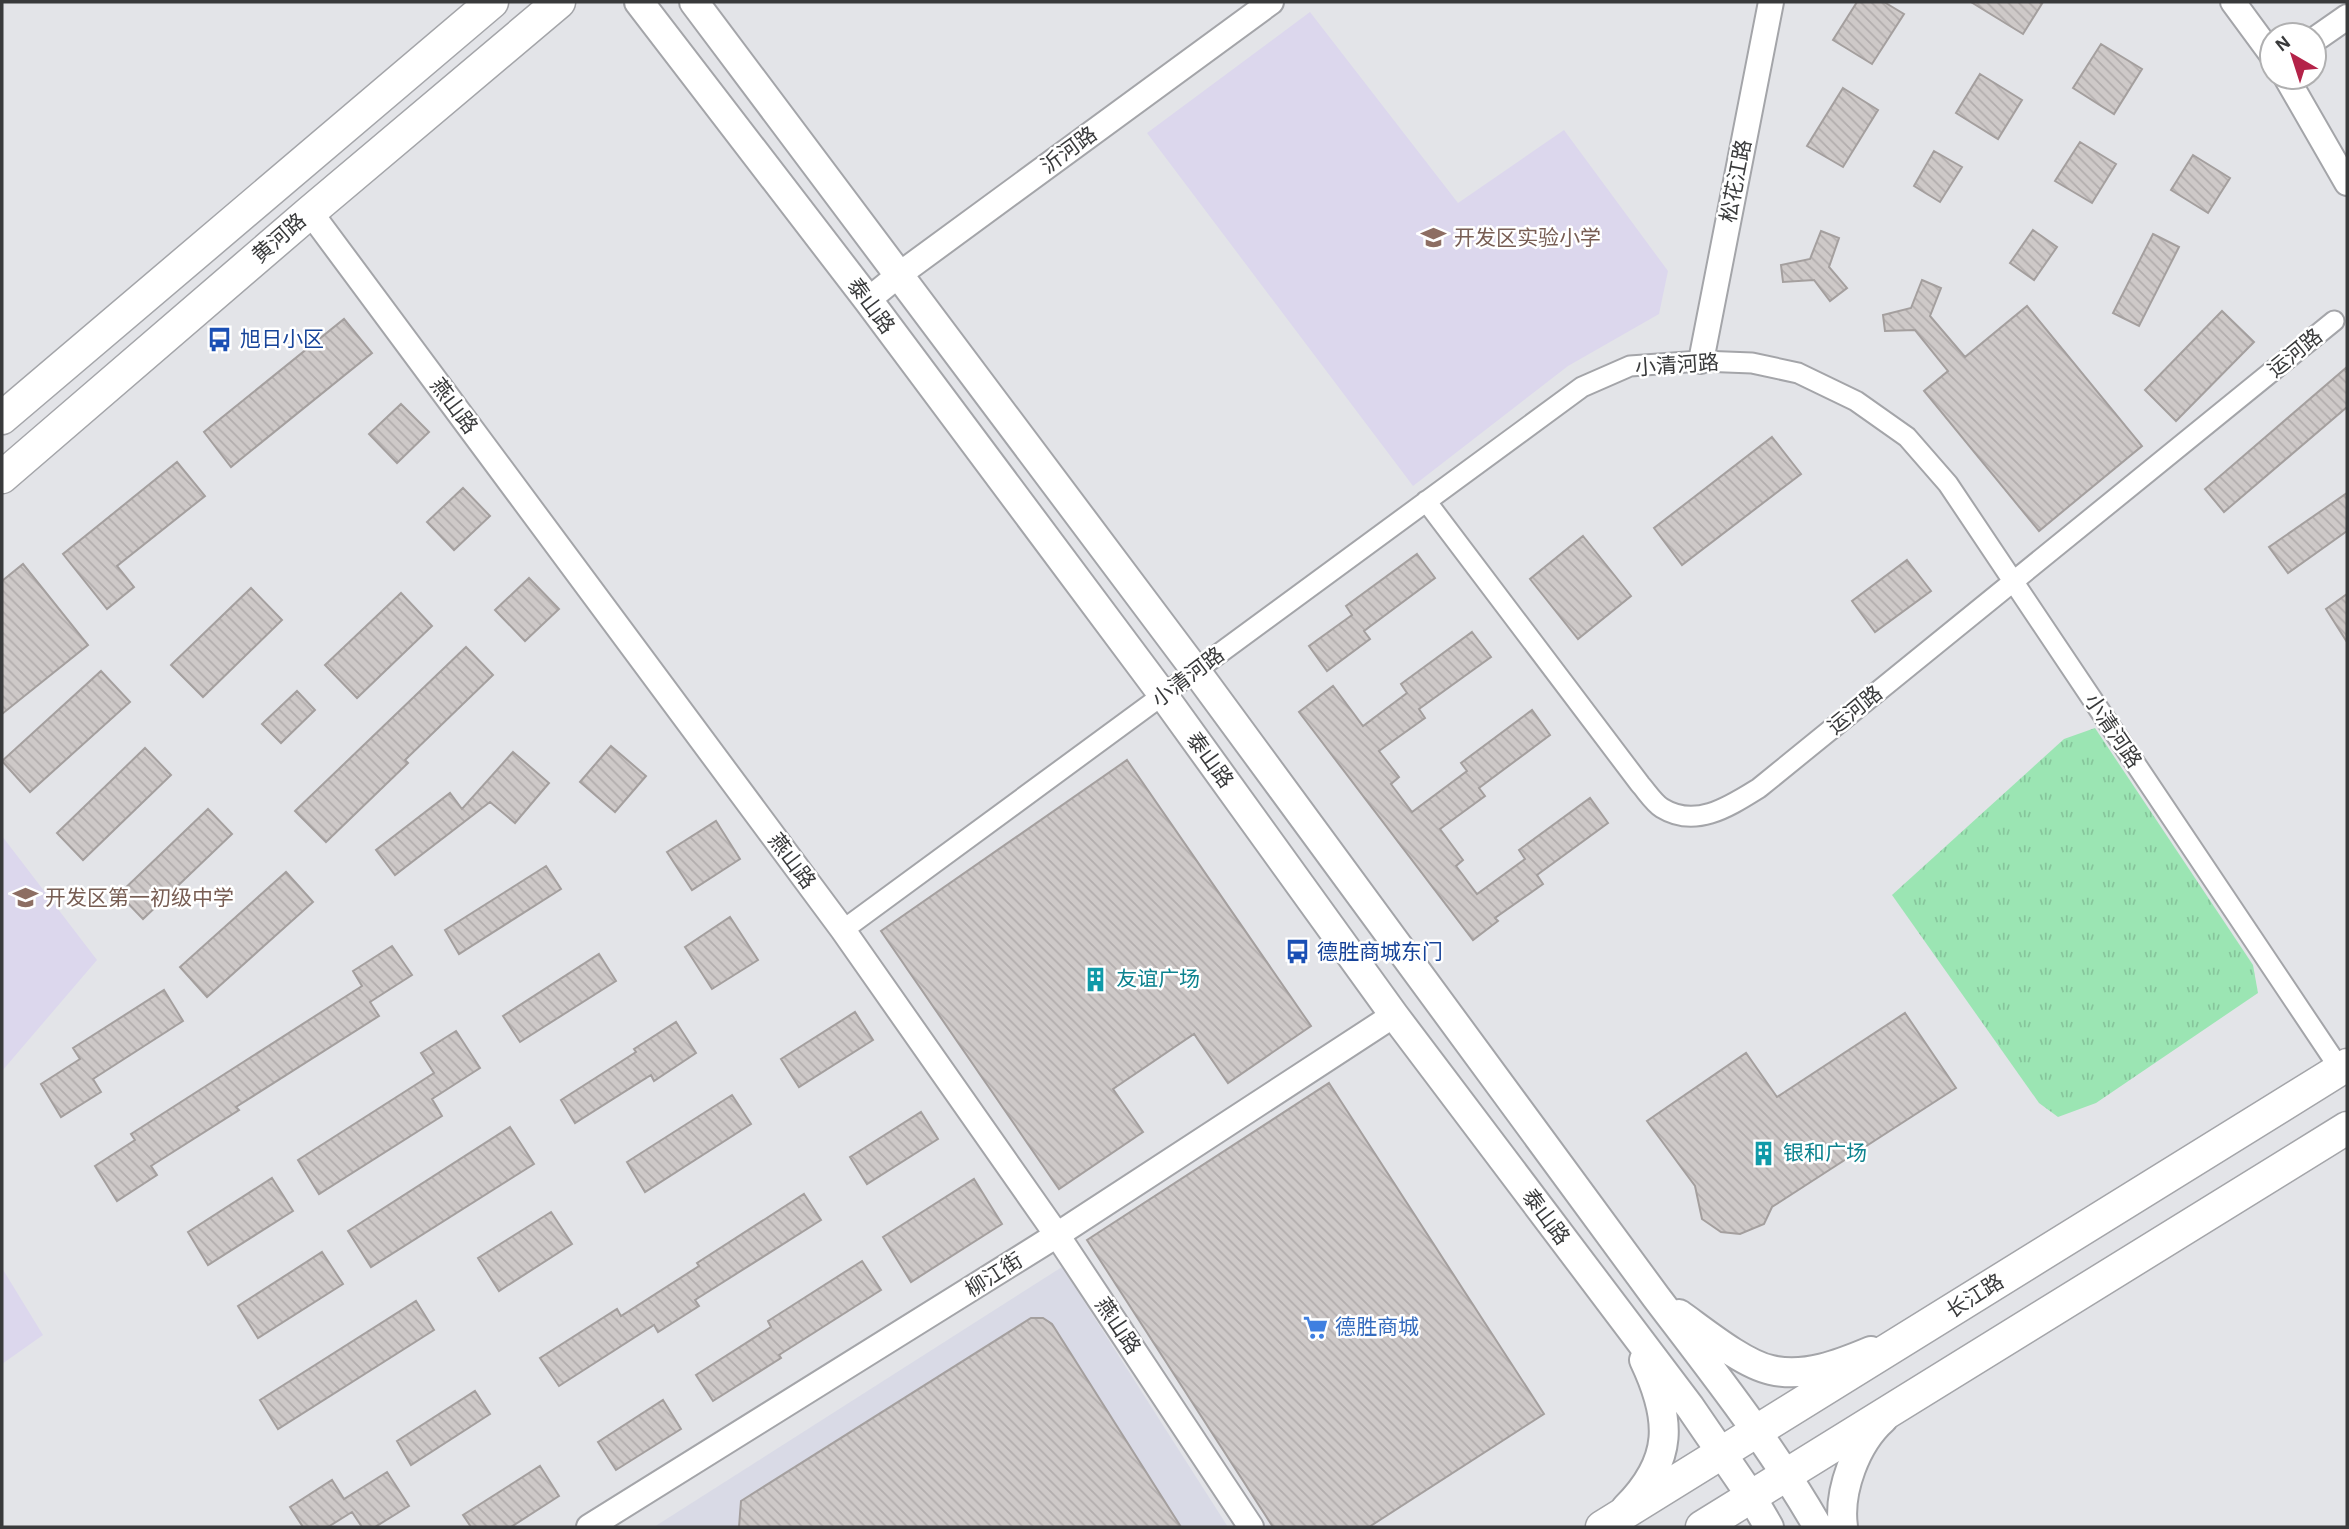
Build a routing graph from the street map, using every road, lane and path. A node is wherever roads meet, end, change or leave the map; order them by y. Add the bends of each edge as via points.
1 (492, 2) edge
2 (559, 2) edge
3 (639, 2) edge
4 (694, 2) edge
5 (1271, 2) edge
6 (1771, 2) edge
7 (2233, 2) edge
8 (2347, 17) edge
9 (2328, 30) edge
10 (2258, 36) edge
11 (2294, 91) edge
12 (2347, 183) edge
13 (310, 212) junction
14 (900, 274) junction
15 (868, 300) junction
16 (2334, 321) dead end
17 (1701, 361) junction
18 (2, 418) edge
19 (2, 477) edge
20 (1426, 501) junction
21 (2013, 582) junction
22 (1196, 671) junction
23 (1163, 695) junction
24 (843, 930) junction
25 (1394, 1015) junction
26 (2344, 1067) edge
27 (2347, 1128) edge
28 (1058, 1235) junction
29 (1656, 1297) junction
30 (1624, 1320) junction
31 (1915, 1332) junction
32 (1898, 1406) junction
33 (1756, 1430) junction
34 (1721, 1452) junction
35 (1787, 1475) junction
36 (1751, 1496) junction
37 (1609, 1523) edge
38 (589, 1527) edge
39 (1251, 1527) edge
40 (1702, 1527) edge
41 (1769, 1527) edge
42 (1818, 1527) edge
43 (1843, 1527) edge

1 - 18 main road, 黄河路
2 - 13 main road, 黄河路
3 - 15 main road, 泰山路
4 - 14 main road, 泰山路
5 - 14 street, 沂河路
6 - 17 street, 松花江路
7 - 10 street
8 - 9 street
11 - 12 street
13 - 19 main road, 黄河路
13 - 24 street, 燕山路
14 - 15 street, 沂河路
14 - 22 main road, 泰山路
15 - 23 main road, 泰山路
16 - 21 street, 运河路
17 - 20 street, 小清河路 via 1630,366 1581,387
17 - 21 street, 小清河路 via 1752,363 1798,373 1856,401 1907,437 1948,484
20 - 21 street, 运河路 via 1640,784 1660,807 1682,817 1719,813 1759,788
20 - 22 street, 小清河路
21 - 26 street, 小清河路
22 - 23 street, 小清河路
22 - 29 main road, 泰山路
23 - 24 street, 小清河路
23 - 25 main road, 泰山路
24 - 28 street, 燕山路
25 - 28 street, 柳江街
25 - 30 main road, 泰山路
26 - 31 main road, 长江路
27 - 32 main road
28 - 38 street, 柳江街
28 - 39 street, 燕山路
29 - 31 main road via 1739,1356 1768,1370 1820,1369
29 - 33 main road, 泰山路
30 - 34 main road, 泰山路
30 - 37 main road via 1651,1376 1664,1440 1654,1475
31 - 33 main road, 长江路
32 - 35 main road
32 - 43 main road via 1875,1426 1857,1451 1846,1488
33 - 34 main road, 长江路
33 - 35 main road, 泰山路
34 - 36 main road, 泰山路
34 - 37 main road, 长江路
35 - 36 main road
35 - 42 main road, 泰山路
36 - 40 main road
36 - 41 main road, 泰山路

